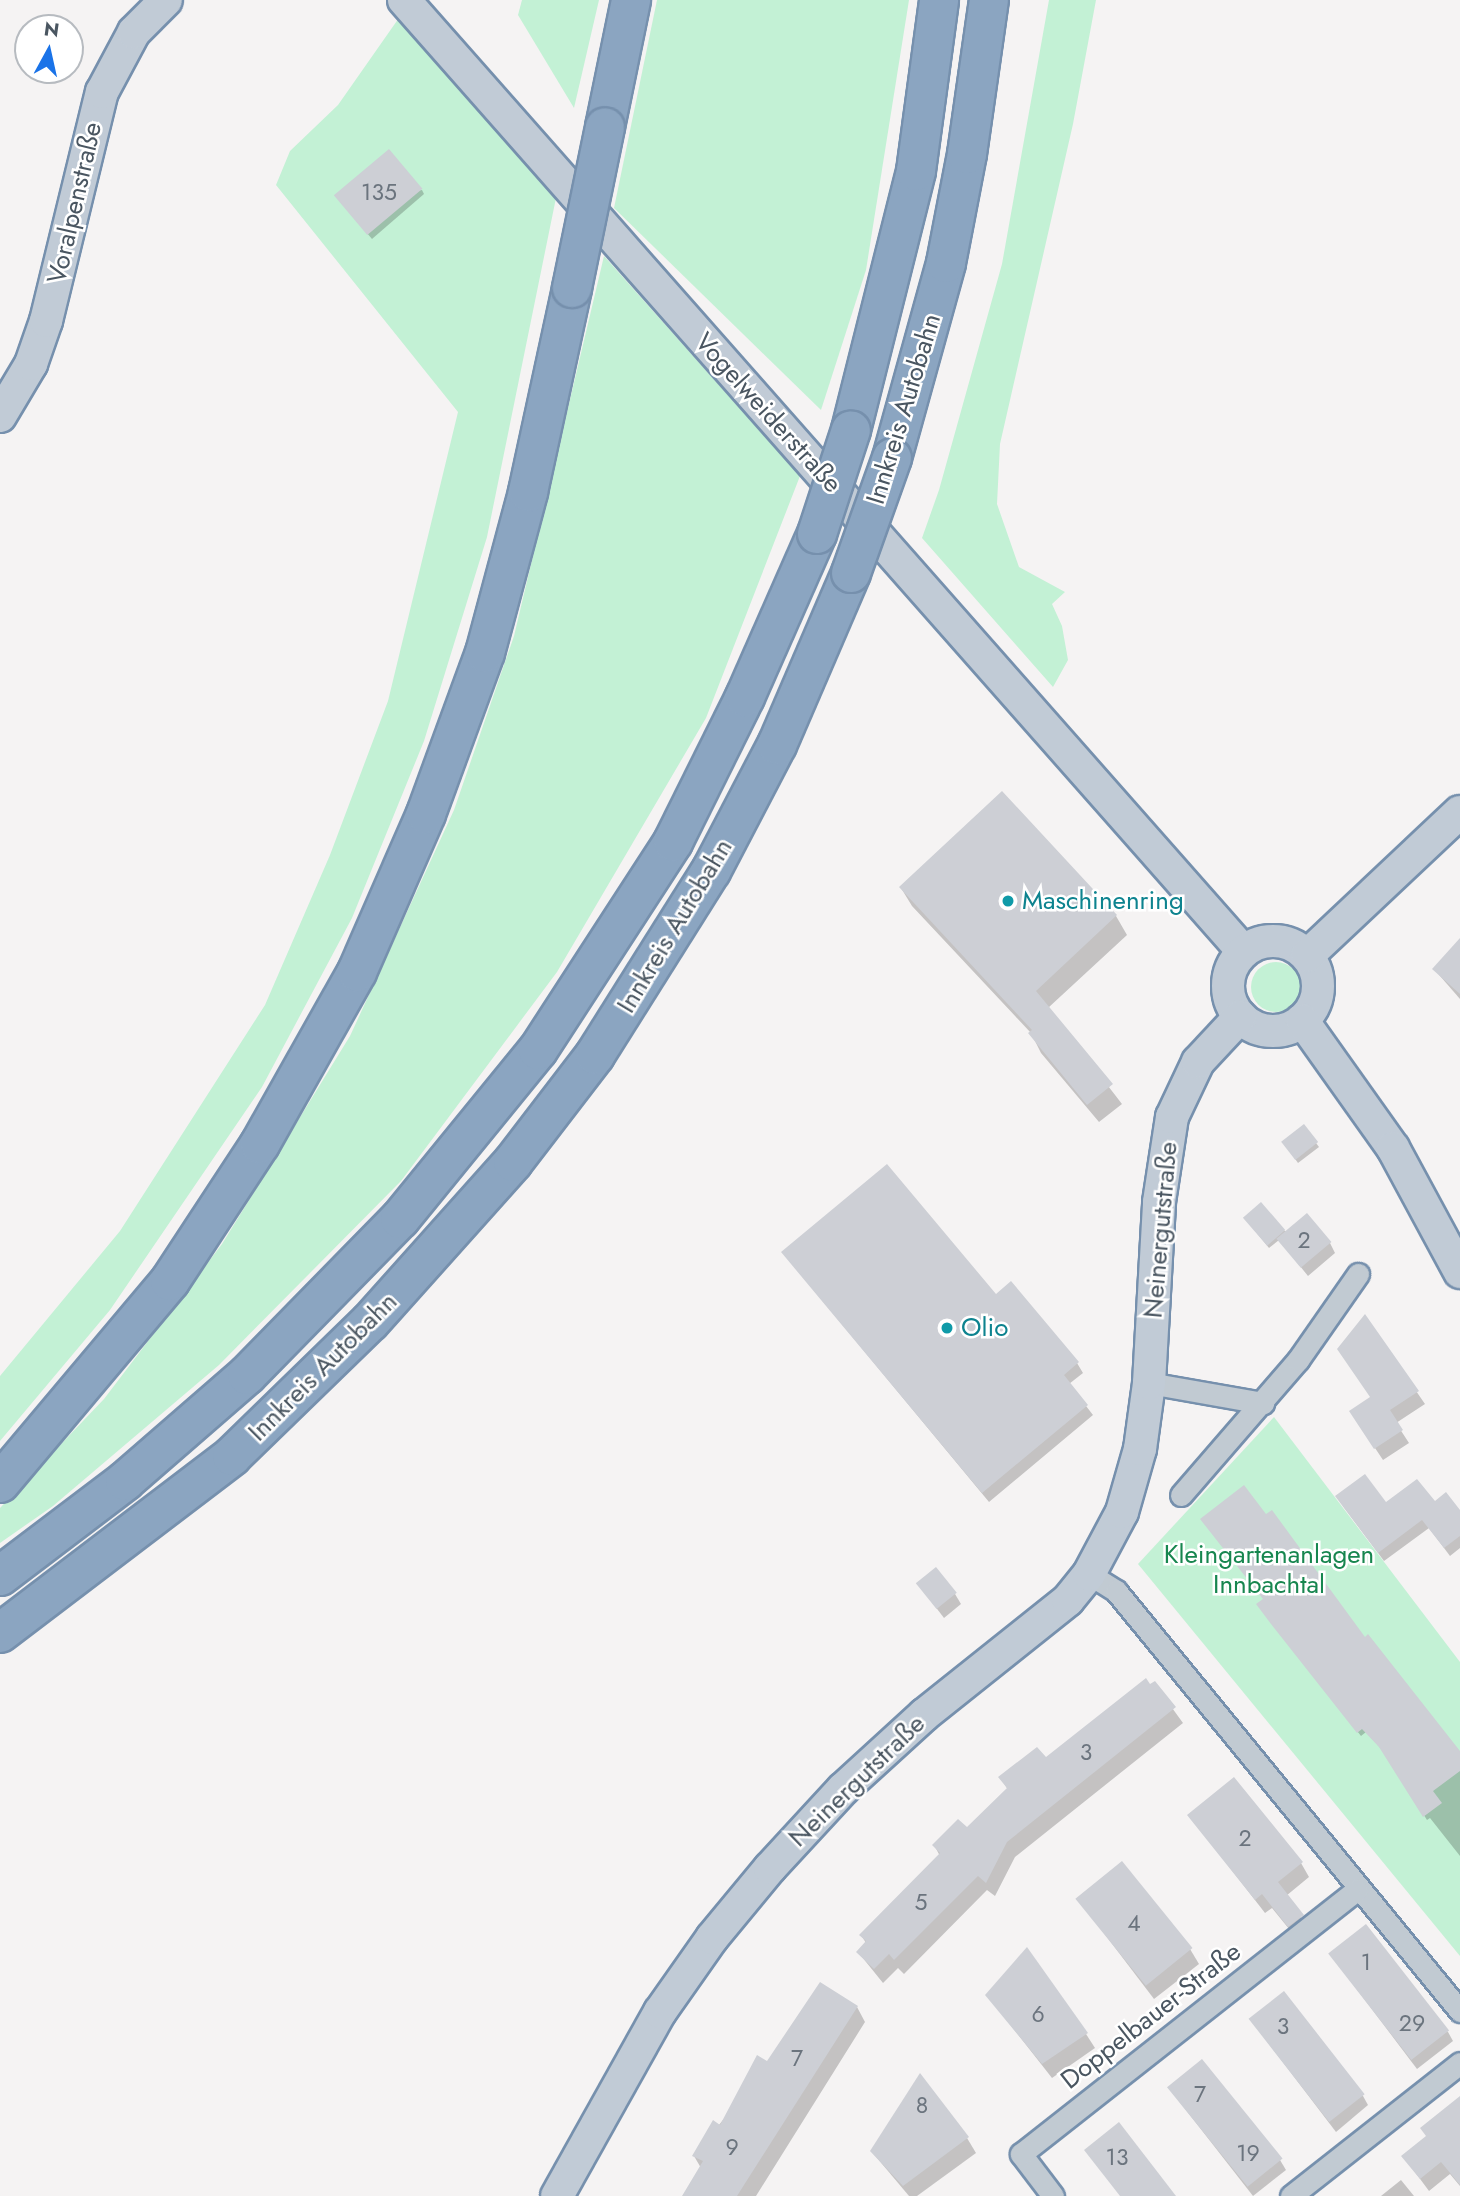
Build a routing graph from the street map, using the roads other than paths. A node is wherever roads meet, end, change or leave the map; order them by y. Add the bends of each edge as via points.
1 (166, 0) edge
2 (404, 0) edge
3 (631, 0) edge
4 (939, 0) edge
5 (989, 0) edge
6 (1013, 0) edge
7 (967, 154) junction
8 (0, 416) edge
9 (1460, 812) edge
10 (1243, 951) junction
11 (1307, 956) junction
12 (1240, 1017) junction
13 (1302, 1020) junction
14 (1460, 1272) edge
15 (1359, 1273) dead end
16 (1149, 1382) junction
17 (1262, 1403) junction
18 (0, 1483) edge
19 (1181, 1495) dead end
20 (1090, 1574) junction
21 (0, 1576) edge
22 (0, 1633) edge
23 (1357, 1890) junction
24 (1460, 2011) edge
25 (1460, 2063) edge
26 (556, 2196) edge
27 (1053, 2196) edge
28 (1291, 2196) edge

1 - 8 main road, Voralpenstraße via 134,32 102,92 46,321 31,364
2 - 10 main road, Vogelweiderstraße
3 - 18 highway, bridge via 528,492 485,653 426,814 357,972 260,1144 170,1280
4 - 21 highway, Innkreis Autobahn, bridge via 916,171 851,430 817,534 745,697 673,842 538,1050 400,1219 247,1376 125,1481
5 - 7 highway, Innkreis Autobahn
6 - 7 highway
7 - 22 highway, Innkreis Autobahn, bridge via 946,263 892,458 851,573 778,746 711,872 595,1055 513,1162 370,1322 232,1456
9 - 11 main road
10 - 11 main road via 1276,941
10 - 12 main road via 1227,983
11 - 13 main road via 1316,975 1317,996
12 - 13 main road via 1264,1030 1284,1029
12 - 16 main road, Neinergutstraße via 1198,1062 1172,1116 1159,1202
13 - 14 main road via 1393,1148
15 - 17 street
16 - 17 street
16 - 20 main road, Neinergutstraße via 1140,1449 1122,1512
17 - 19 street
20 - 23 street via 1115,1591
20 - 26 main road, Neinergutstraße via 1068,1600 924,1714 842,1788 770,1868 712,1938 660,2012
23 - 24 street via 1383,1914
23 - 27 street, Doppelbauer-Straße via 1021,2154
25 - 28 street

